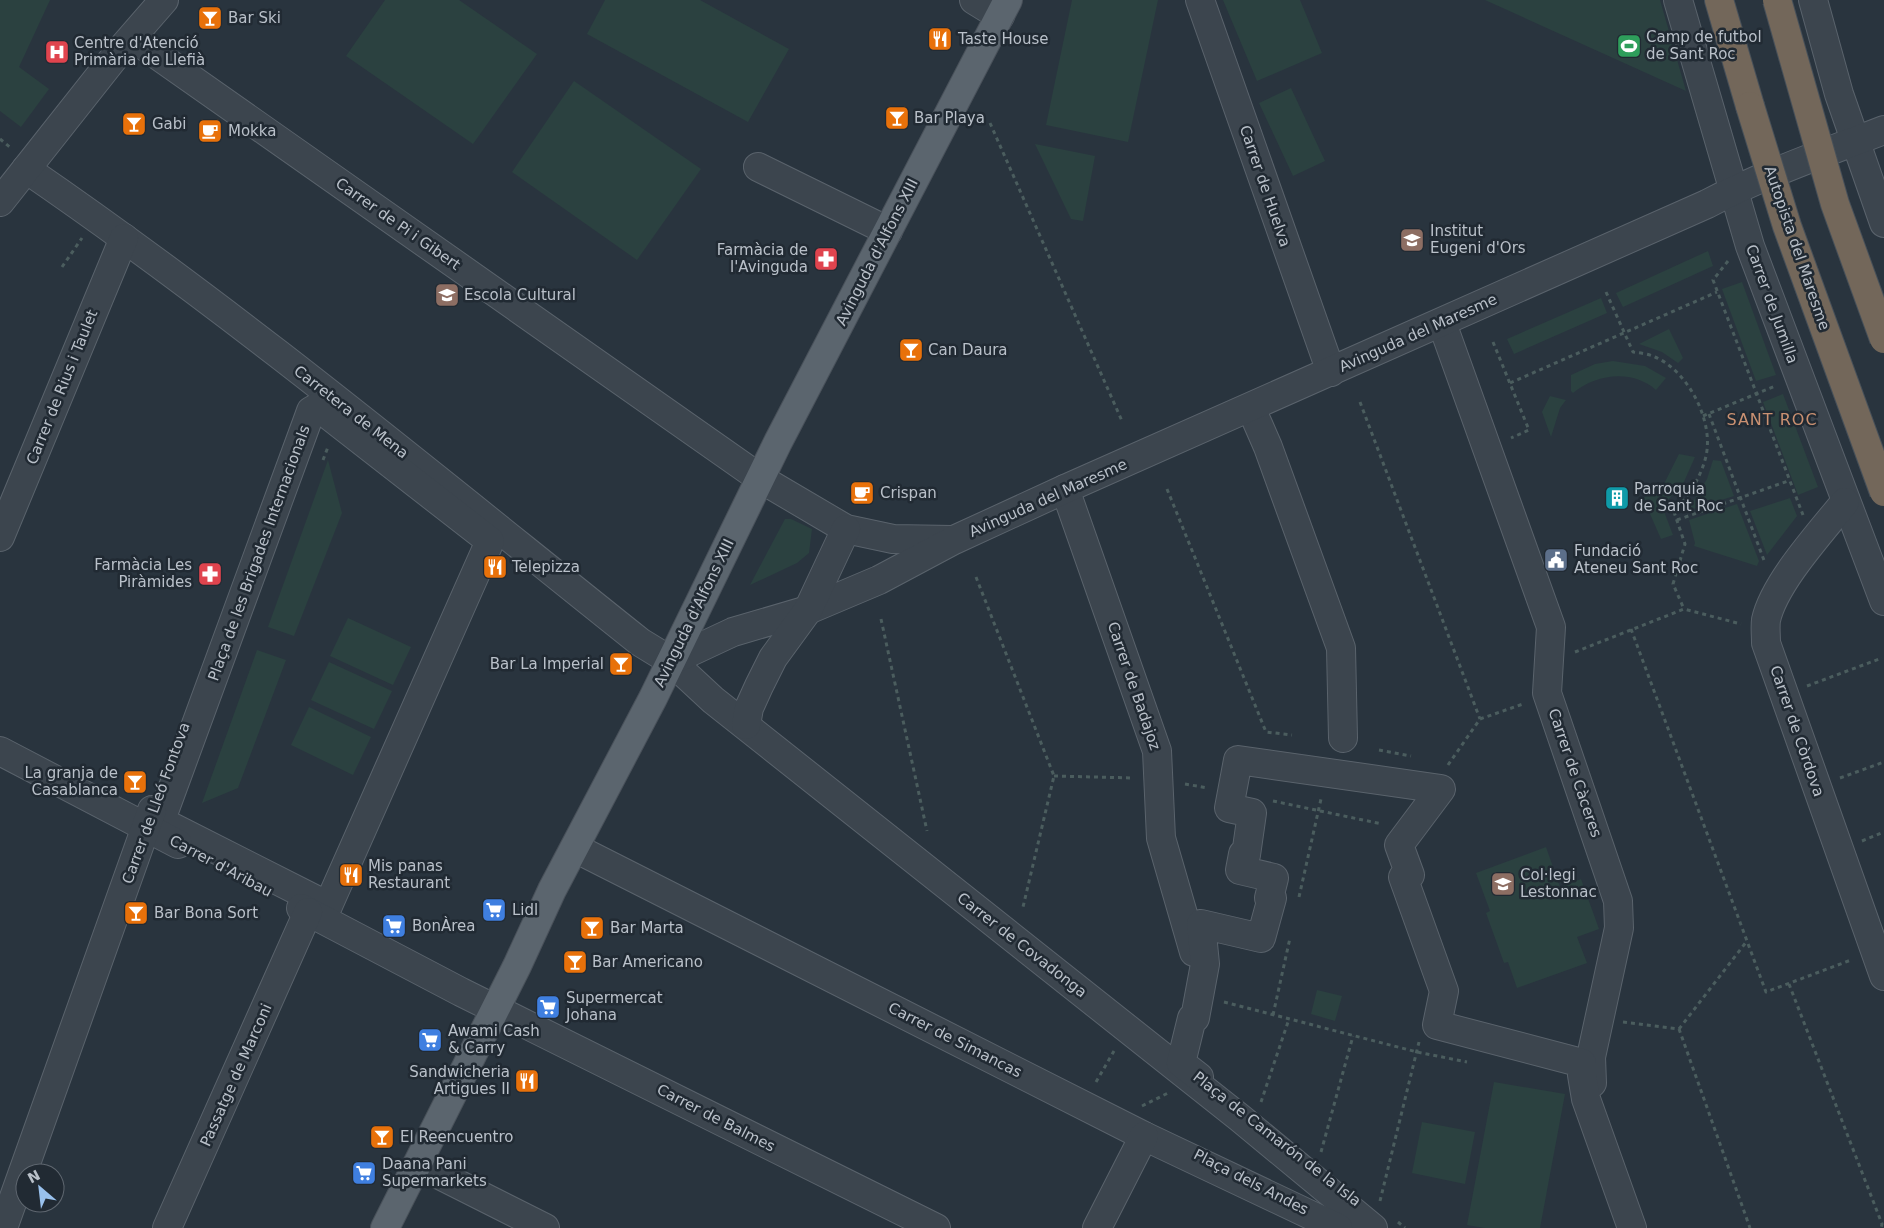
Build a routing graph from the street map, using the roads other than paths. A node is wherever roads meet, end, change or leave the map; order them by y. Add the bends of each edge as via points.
1 (164, 0) edge
2 (974, 0) edge
3 (1200, 0) edge
4 (1678, 0) edge
5 (1719, 0) edge
6 (1777, 0) edge
7 (1813, 0) edge
8 (1004, 8) edge
9 (133, 38) junction
10 (1884, 130) edge
11 (1856, 141) junction
12 (20, 159) junction
13 (758, 167) dead end
14 (1734, 189) junction
15 (0, 202) edge
16 (1884, 223) edge
17 (888, 231) junction
18 (124, 238) junction
19 (1442, 323) junction
20 (1884, 339) edge
21 (1331, 372) junction
22 (311, 379) junction
23 (1251, 408) junction
24 (761, 479) junction
25 (1065, 489) junction
26 (1884, 492) edge
27 (1845, 502) junction
28 (846, 529) junction
29 (0, 537) edge
30 (954, 540) junction
31 (1884, 601) edge
32 (808, 610) junction
33 (671, 661) junction
34 (746, 725) junction
35 (1343, 738) dead end
36 (0, 751) edge
37 (146, 827) junction
38 (575, 848) junction
39 (314, 912) junction
40 (1884, 976) edge
41 (496, 1008) junction
42 (1112, 1047) road end
43 (1170, 1063) junction
44 (1092, 1083) road end
45 (1144, 1136) junction
46 (418, 1164) junction
47 (1380, 1221) edge
48 (3, 1228) edge
49 (167, 1228) edge
50 (385, 1228) edge
51 (545, 1228) edge
52 (936, 1228) edge
53 (1097, 1228) edge
54 (1338, 1228) edge
55 (1632, 1228) edge
56 (1641, 1228) edge

1 - 9 street
2 - 8 street
3 - 21 street, Carrer de Huelva
4 - 14 street, Carrer de Jumilla
5 - 26 highway, Autopista del Maresme, bridge via 1787,226
6 - 20 highway, bridge via 1835,204
7 - 11 street via 1839,94
8 - 17 main road, Avinguda d'Alfons XIII
9 - 12 street
9 - 24 street, Carrer de Pi i Gibert
10 - 11 street, Avinguda del Maresme
11 - 14 street, Avinguda del Maresme
11 - 16 street
12 - 15 street
12 - 18 street, Carretera de Mena
13 - 17 street
14 - 19 street, Avinguda del Maresme
14 - 27 street, Carrer de Jumilla via 1750,246
17 - 24 main road, Avinguda d'Alfons XIII
18 - 22 street, Carretera de Mena
18 - 29 street, Carrer de Rius i Taulet
19 - 21 street, Avinguda del Maresme
19 - 56 street, Carrer de Càceres via 1551,627 1547,693 1618,901 1619,928 1591,1057 1591,1077
21 - 23 street, Avinguda del Maresme
22 - 33 street, Carretera de Mena via 640,642
22 - 37 street, Carrer de Lleó Fontova
23 - 25 street, Avinguda del Maresme
23 - 35 street via 1341,648
24 - 28 street, Avinguda del Maresme
24 - 33 main road, Avinguda d'Alfons XIII
25 - 30 street, Avinguda del Maresme
25 - 43 street, Carrer de Badajoz via 1157,750 1161,838 1194,949 1178,1042
27 - 31 street, Carrer de Jumilla
27 - 40 street, Carrer de Còrdova via 1774,598 1766,620 1766,643
28 - 30 street, Avinguda del Maresme via 893,539
28 - 32 street
30 - 32 street, Avinguda del Maresme via 879,580
32 - 33 street, Avinguda del Maresme via 733,632
32 - 34 street via 773,658 749,708
33 - 34 street, Carrer de Covadonga
33 - 38 main road, Avinguda d'Alfons XIII
34 - 43 street, Carrer de Covadonga
36 - 37 street, Carrer d'Aribau
37 - 39 street, Carrer d'Aribau
37 - 48 street, Carrer de Lleó Fontova
38 - 41 main road, Avinguda d'Alfons XIII
38 - 45 street, Carrer de Simancas
39 - 39 street, Plaça de les Brigades Internacionals via 328,906 166,824 162,817 311,411 318,407 490,541
39 - 41 street, Carrer d'Aribau
39 - 49 street, Passatge de Marconi
41 - 46 main road, Avinguda d'Alfons XIII
41 - 52 street, Carrer de Balmes
42 - 44 street, Plaça dels Andes via 1118,1030 1332,1199 1336,1210 1332,1215 1320,1217 1082,1095
43 - 47 street, Carrer de Covadonga
45 - 53 street
45 - 54 street, Carrer de Simancas
46 - 50 main road, Avinguda d'Alfons XIII
46 - 51 street
47 - 55 street, Plaça de Camarón de la Isla via 1181,1063 1192,1018 1195,1018 1205,964 1201,924 1261,938 1272,898 1269,898 1274,878 1240,870 1243,854 1246,855 1252,813 1229,808 1238,760 1441,789 1399,845 1410,875 1403,878 1444,991 1437,1025 1582,1063 1586,1099

